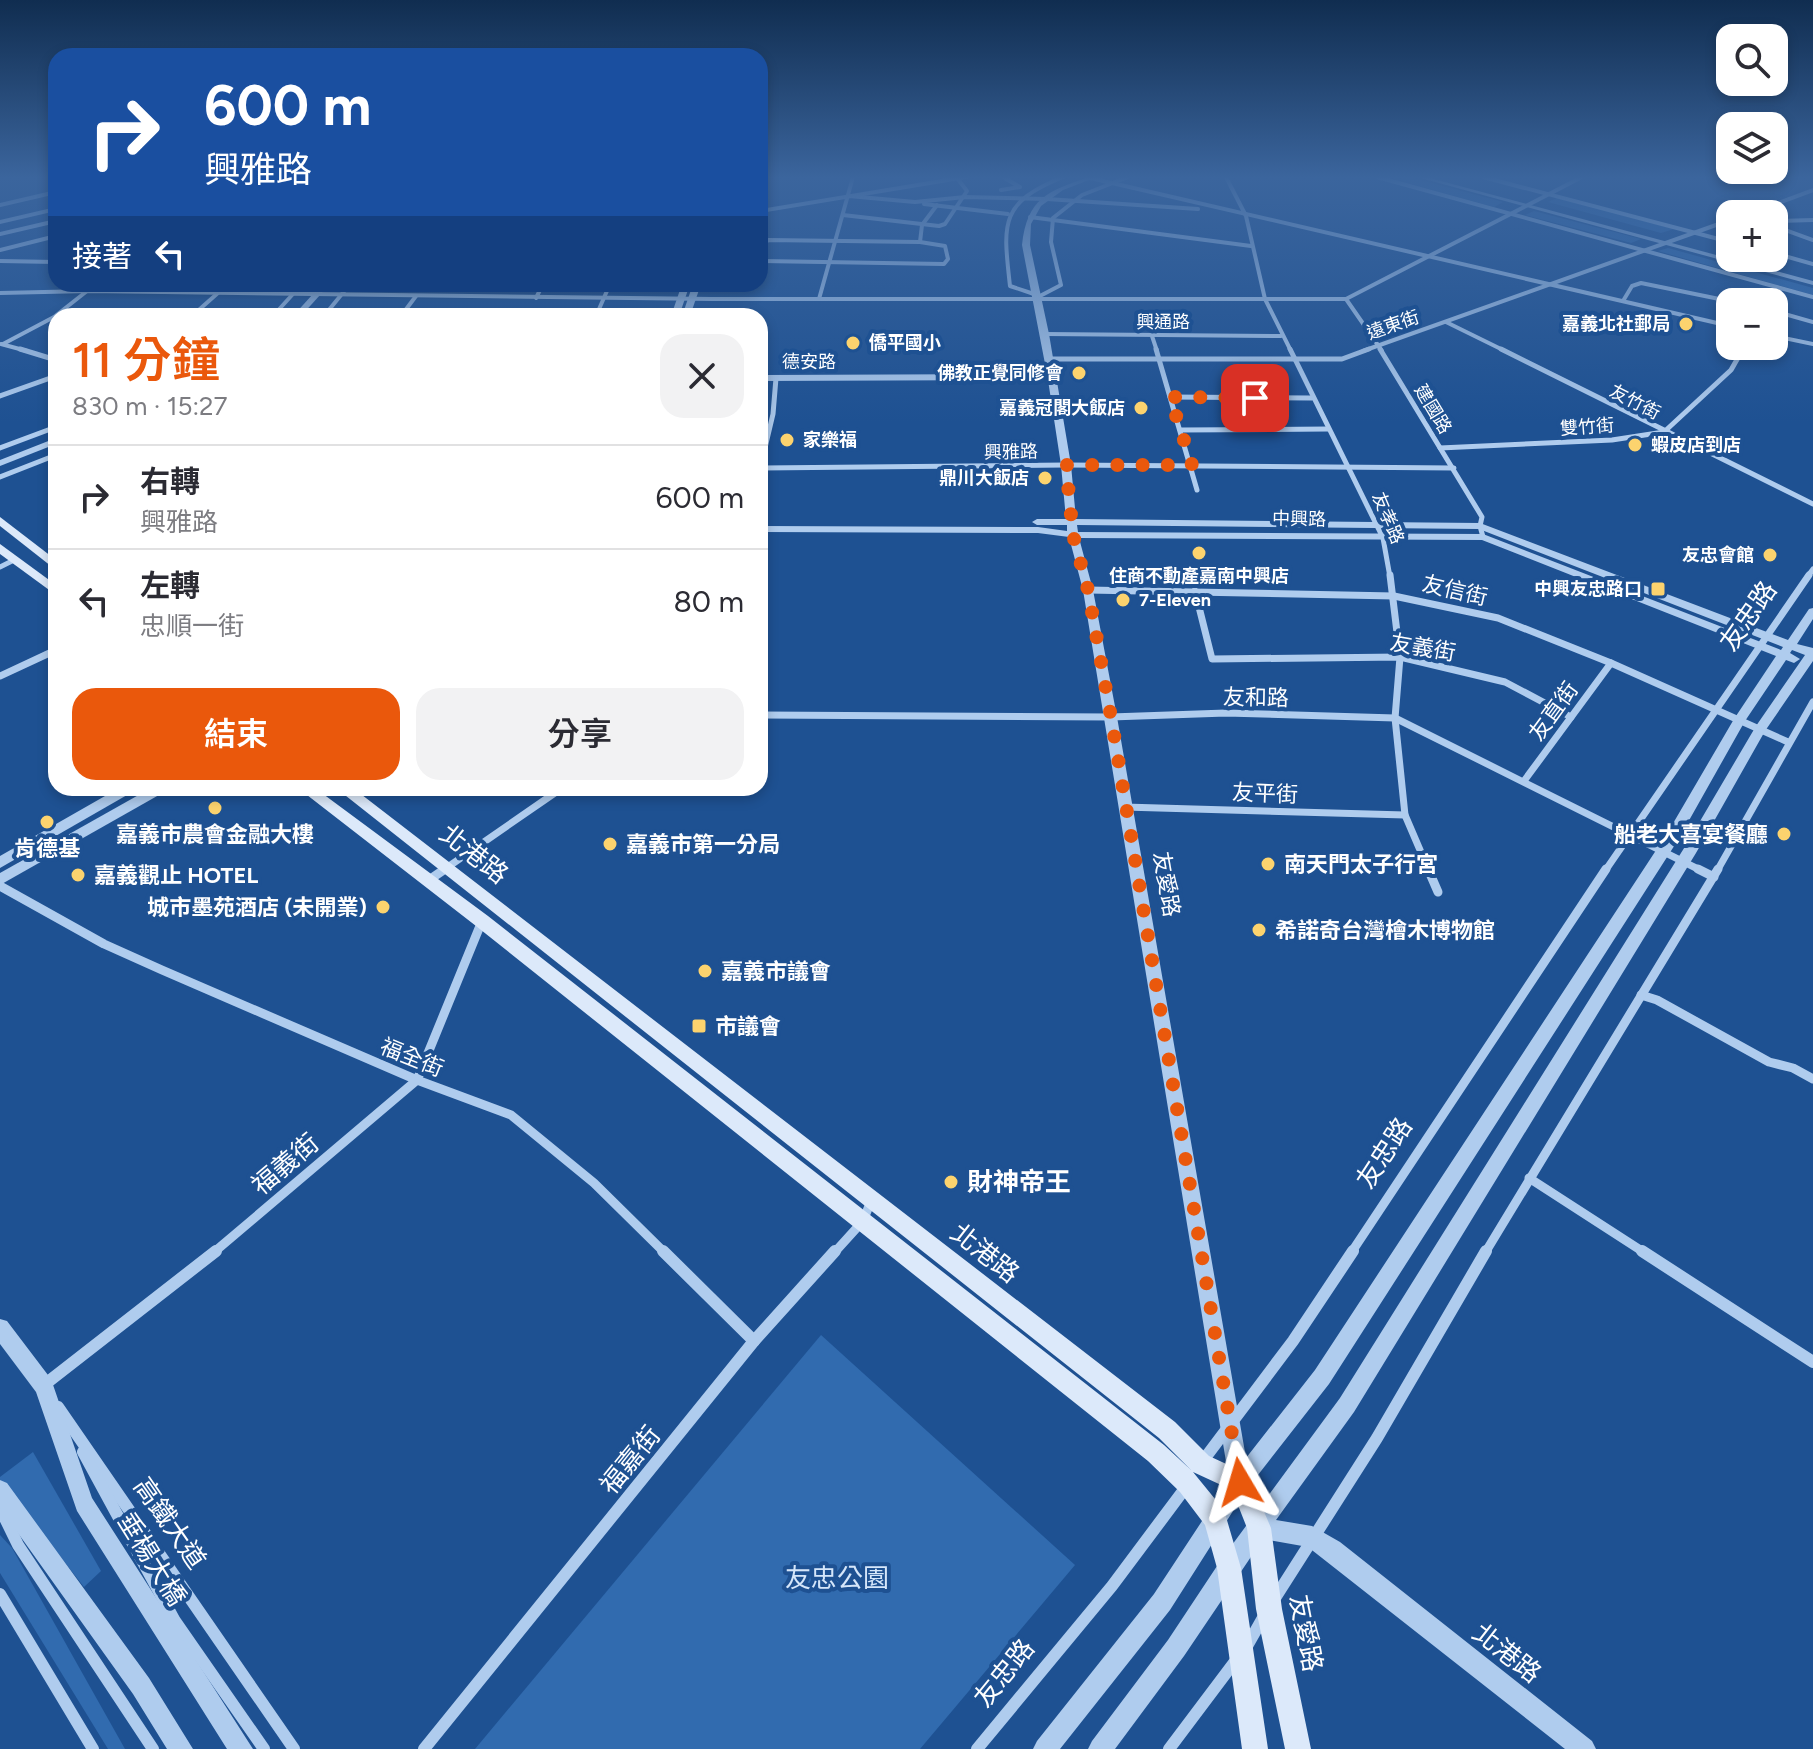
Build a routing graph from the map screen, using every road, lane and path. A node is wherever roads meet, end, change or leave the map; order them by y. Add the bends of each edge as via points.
1 (829, 259) edge
2 (948, 259) edge
3 (1007, 259) edge
4 (1029, 259) edge
5 (1056, 259) edge
6 (1254, 259) edge
7 (1427, 259) edge
8 (1431, 259) edge
9 (1617, 259) edge
10 (1678, 259) edge
11 (1734, 259) edge
12 (0, 261) edge
13 (768, 261) edge
14 (48, 262) edge
15 (828, 263) junction
16 (1786, 272) edge
17 (1813, 280) edge
18 (1544, 284) junction
19 (48, 291) edge
20 (1, 292) edge
21 (87, 292) edge
22 (131, 292) edge
23 (344, 292) edge
24 (539, 292) edge
25 (607, 292) edge
26 (683, 292) edge
27 (694, 292) edge
28 (218, 294) junction
29 (293, 294) junction
30 (317, 294) junction
31 (342, 295) junction
32 (416, 296) junction
33 (1037, 297) junction
34 (1813, 297) edge
35 (536, 298) junction
36 (604, 298) junction
37 (1716, 298) edge
38 (680, 299) junction
39 (692, 299) junction
40 (819, 299) junction
41 (1265, 299) junction
42 (1346, 299) junction
43 (1623, 301) junction
44 (66, 308) edge
45 (201, 308) edge
46 (280, 308) edge
47 (304, 308) edge
48 (331, 308) edge
49 (407, 308) edge
50 (600, 308) edge
51 (677, 308) edge
52 (689, 308) edge
53 (1788, 315) edge
54 (48, 321) edge
55 (1446, 322) junction
56 (1813, 322) edge
57 (1716, 323) edge
58 (1045, 334) junction
59 (1152, 336) junction
60 (1281, 336) junction
61 (1788, 339) edge
62 (2, 344) edge
63 (1377, 344) junction
64 (1813, 344) edge
65 (48, 358) edge
66 (1048, 359) junction
67 (1159, 359) junction
68 (1737, 360) edge
69 (1294, 361) junction
70 (1051, 377) junction
71 (768, 378) edge
72 (776, 378) junction
73 (48, 379) edge
74 (0, 396) edge
75 (1170, 397) junction
76 (1312, 398) junction
77 (1328, 429) junction
78 (48, 430) edge
79 (1180, 430) junction
80 (1664, 432) junction
81 (768, 435) edge
82 (48, 444) edge
83 (0, 448) edge
84 (1440, 448) junction
85 (48, 458) edge
86 (0, 463) edge
87 (1066, 465) junction
88 (1192, 465) junction
89 (1346, 467) junction
90 (768, 468) edge
91 (1454, 468) junction
92 (0, 477) edge
93 (1197, 490) dead end
94 (1813, 504) edge
95 (768, 519) edge
96 (0, 520) edge
97 (1378, 526) junction
98 (768, 529) edge
99 (1072, 530) junction
100 (1481, 532) junction
101 (1383, 538) junction
102 (0, 548) edge
103 (48, 559) edge
104 (14, 560) junction
105 (0, 567) edge
106 (1813, 569) edge
107 (48, 585) edge
108 (1088, 590) junction
109 (1195, 591) junction
110 (1394, 596) junction
111 (1813, 611) edge
112 (1765, 642) junction
113 (1788, 650) junction
114 (48, 654) edge
115 (1400, 657) junction
116 (1811, 658) edge
117 (1611, 663) junction
118 (0, 676) edge
119 (1813, 702) edge
120 (1716, 712) junction
121 (768, 715) edge
122 (1111, 717) junction
123 (1571, 717) junction
124 (1395, 718) junction
125 (1740, 719) junction
126 (1760, 729) junction
127 (1788, 742) junction
128 (1524, 781) junction
129 (115, 796) edge
130 (147, 796) edge
131 (316, 796) edge
132 (353, 796) edge
133 (550, 796) edge
134 (1124, 807) junction
135 (1405, 815) junction
136 (1629, 835) junction
137 (1662, 851) junction
138 (1682, 862) junction
139 (0, 863) edge
140 (446, 868) junction
141 (1714, 877) junction
142 (0, 880) edge
143 (429, 880) junction
144 (0, 886) edge
145 (1438, 892) dead end
146 (482, 921) junction
147 (1641, 995) junction
148 (1813, 1079) edge
149 (417, 1080) junction
150 (1529, 1178) junction
151 (871, 1200) junction
152 (863, 1221) junction
153 (0, 1328) edge
154 (754, 1341) junction
155 (1813, 1362) edge
156 (44, 1386) junction
157 (1232, 1420) junction
158 (1194, 1474) junction
159 (1240, 1482) junction
160 (0, 1490) edge
161 (0, 1508) edge
162 (1215, 1519) junction
163 (1259, 1528) junction
164 (1312, 1537) junction
165 (26, 1540) junction
166 (1229, 1568) junction
167 (0, 1594) edge
168 (1269, 1609) junction
169 (1243, 1652) junction
170 (93, 1749) edge
171 (153, 1749) edge
172 (181, 1749) edge
173 (241, 1749) edge
174 (264, 1749) edge
175 (294, 1749) edge
176 (424, 1749) edge
177 (977, 1749) edge
178 (1045, 1749) edge
179 (1100, 1749) edge
180 (1169, 1749) edge
181 (1255, 1749) edge
182 (1298, 1749) edge
183 (1584, 1749) edge

1 - 15 street
2 - 15 street via 944,264
3 - 33 street via 1010,286
4 - 33 street, 友愛路
5 - 33 street via 1061,285
6 - 41 street, 友孝路
7 - 42 street
8 - 18 street
9 - 18 street, 遠東街
10 - 34 street
11 - 17 street
12 - 14 street
13 - 15 street
15 - 40 street
16 - 17 street
18 - 43 street
18 - 55 street, 遠東街
19 - 20 street
21 - 44 street
22 - 28 street
23 - 31 street
24 - 35 street
25 - 36 street
26 - 38 street
27 - 39 street
28 - 29 street
28 - 45 street
29 - 30 street
29 - 46 street
30 - 31 street
30 - 47 street
31 - 32 street
31 - 48 street
32 - 35 street
32 - 49 street
33 - 40 street
33 - 41 street
33 - 58 street, 友愛路
35 - 36 street
36 - 38 street
36 - 50 street
37 - 43 street via 1641,283 1632,286
38 - 39 street
38 - 51 street
39 - 40 street
39 - 52 street
41 - 42 street
41 - 60 street, 友孝路
42 - 63 street, 建國路
43 - 57 street
53 - 56 street
54 - 62 street
55 - 63 street, 遠東街
55 - 80 street, 友竹街
58 - 59 street, 興通路
58 - 66 street, 友愛路
59 - 60 street, 興通路
59 - 67 street
60 - 69 street, 友孝路
61 - 64 street
62 - 65 street
63 - 69 street, 遠東街 via 1342,359
63 - 84 street, 建國路
66 - 67 street, 遠東街
66 - 70 street, 友愛路
67 - 69 street, 遠東街
67 - 75 street
68 - 80 street
69 - 76 street, 友孝路
70 - 72 street, 德安路
70 - 87 street, 友愛路
71 - 72 street, 德安路
72 - 81 street
73 - 74 street
75 - 76 street
75 - 79 street
76 - 77 street, 友孝路
77 - 79 street
77 - 89 street, 友孝路
78 - 83 street
79 - 88 street
80 - 84 street, 雙竹街 via 1641,438
80 - 94 street, 友竹街
82 - 86 street
84 - 91 street, 建國路
85 - 92 street
87 - 88 street, 興雅路
87 - 90 street, 興雅路
87 - 99 street, 友愛路
88 - 89 street, 興雅路
88 - 93 street
89 - 91 street, 興雅路
89 - 97 street, 友孝路
91 - 100 street, 建國路 via 1482,517
95 - 99 street, 中興路
96 - 103 main road
97 - 99 street, 中興路
97 - 100 street, 中興路
97 - 101 street, 友孝路
98 - 99 street, 中興路
99 - 101 street, 中興路
99 - 108 street, 友愛路
100 - 101 street, 中興路
100 - 112 street, 中興路
101 - 110 street, 友孝路
102 - 104 main road
104 - 105 street
104 - 107 main road
106 - 112 street, 友忠路
108 - 109 street, 友信街
108 - 122 street, 友愛路
109 - 110 street, 友信街
109 - 115 street, 友義街 via 1212,659
110 - 115 street, 友孝路
110 - 117 street, 友信街 via 1498,618
111 - 113 street
112 - 113 street, 中興路
112 - 120 street, 友忠路
113 - 116 street, 中興路
113 - 125 street
114 - 118 street
115 - 123 street, 友義街 via 1505,682
115 - 124 street, 友孝路
116 - 126 street
117 - 120 street, 友信街
117 - 123 street, 友直街
119 - 127 street
120 - 125 street, 友信街
120 - 136 street, 友忠路
121 - 122 street, 友和路
122 - 124 street, 友和路 via 1226,713
122 - 134 street, 友愛路
123 - 128 street, 友直街
124 - 128 street, 友和路
124 - 135 street, 友孝路
125 - 126 street, 友信街
125 - 137 street
126 - 127 street, 友信街
126 - 138 street
127 - 141 street
128 - 136 street, 友和路
129 - 139 street
130 - 142 street
131 - 143 main road, 北港路
132 - 140 main road, 北港路
133 - 140 street
134 - 135 street, 友平街
134 - 157 street, 友愛路
135 - 145 street, 友孝路
136 - 137 street, 友和路
136 - 157 street, 友忠路 via 1293,1341
137 - 138 street, 友和路
137 - 159 street via 1322,1377
138 - 141 street, 友和路
138 - 163 street via 1347,1405
140 - 143 street
140 - 151 main road, 北港路
141 - 147 street
143 - 146 main road, 北港路
144 - 149 street, 福全街 via 104,944
146 - 149 street, 福義街
146 - 152 main road, 北港路
147 - 148 street via 1769,1062
147 - 150 street
149 - 154 street, 福全街 via 511,1115 594,1183
149 - 156 street, 福義街 via 220,1248
150 - 155 street
150 - 164 street via 1377,1438
151 - 152 street, 福嘉街
151 - 158 main road, 北港路 via 1167,1430
152 - 154 street, 福嘉街
152 - 158 main road, 北港路 via 1156,1453
153 - 156 street, 高鐵大道
154 - 176 street, 福嘉街
156 - 173 street, 垂楊大橋 via 84,1504
156 - 174 street via 175,1621
156 - 175 street, 高鐵大道
157 - 158 street, 友忠路
157 - 159 street, 友愛路
158 - 159 main road, 北港路
158 - 162 main road, 北港路
158 - 177 street, 友忠路 via 1112,1586
159 - 162 street
159 - 163 main road
160 - 165 street
161 - 165 street
162 - 166 main road, 北港路
162 - 178 street via 1162,1602
163 - 164 street, 北港路
163 - 166 street
163 - 168 main road, 友愛路
164 - 168 street
164 - 183 street, 北港路
165 - 171 street
165 - 172 street via 123,1661
166 - 169 main road
166 - 179 street
167 - 170 street
168 - 169 street
168 - 182 main road, 友愛路
169 - 180 street
169 - 181 main road

